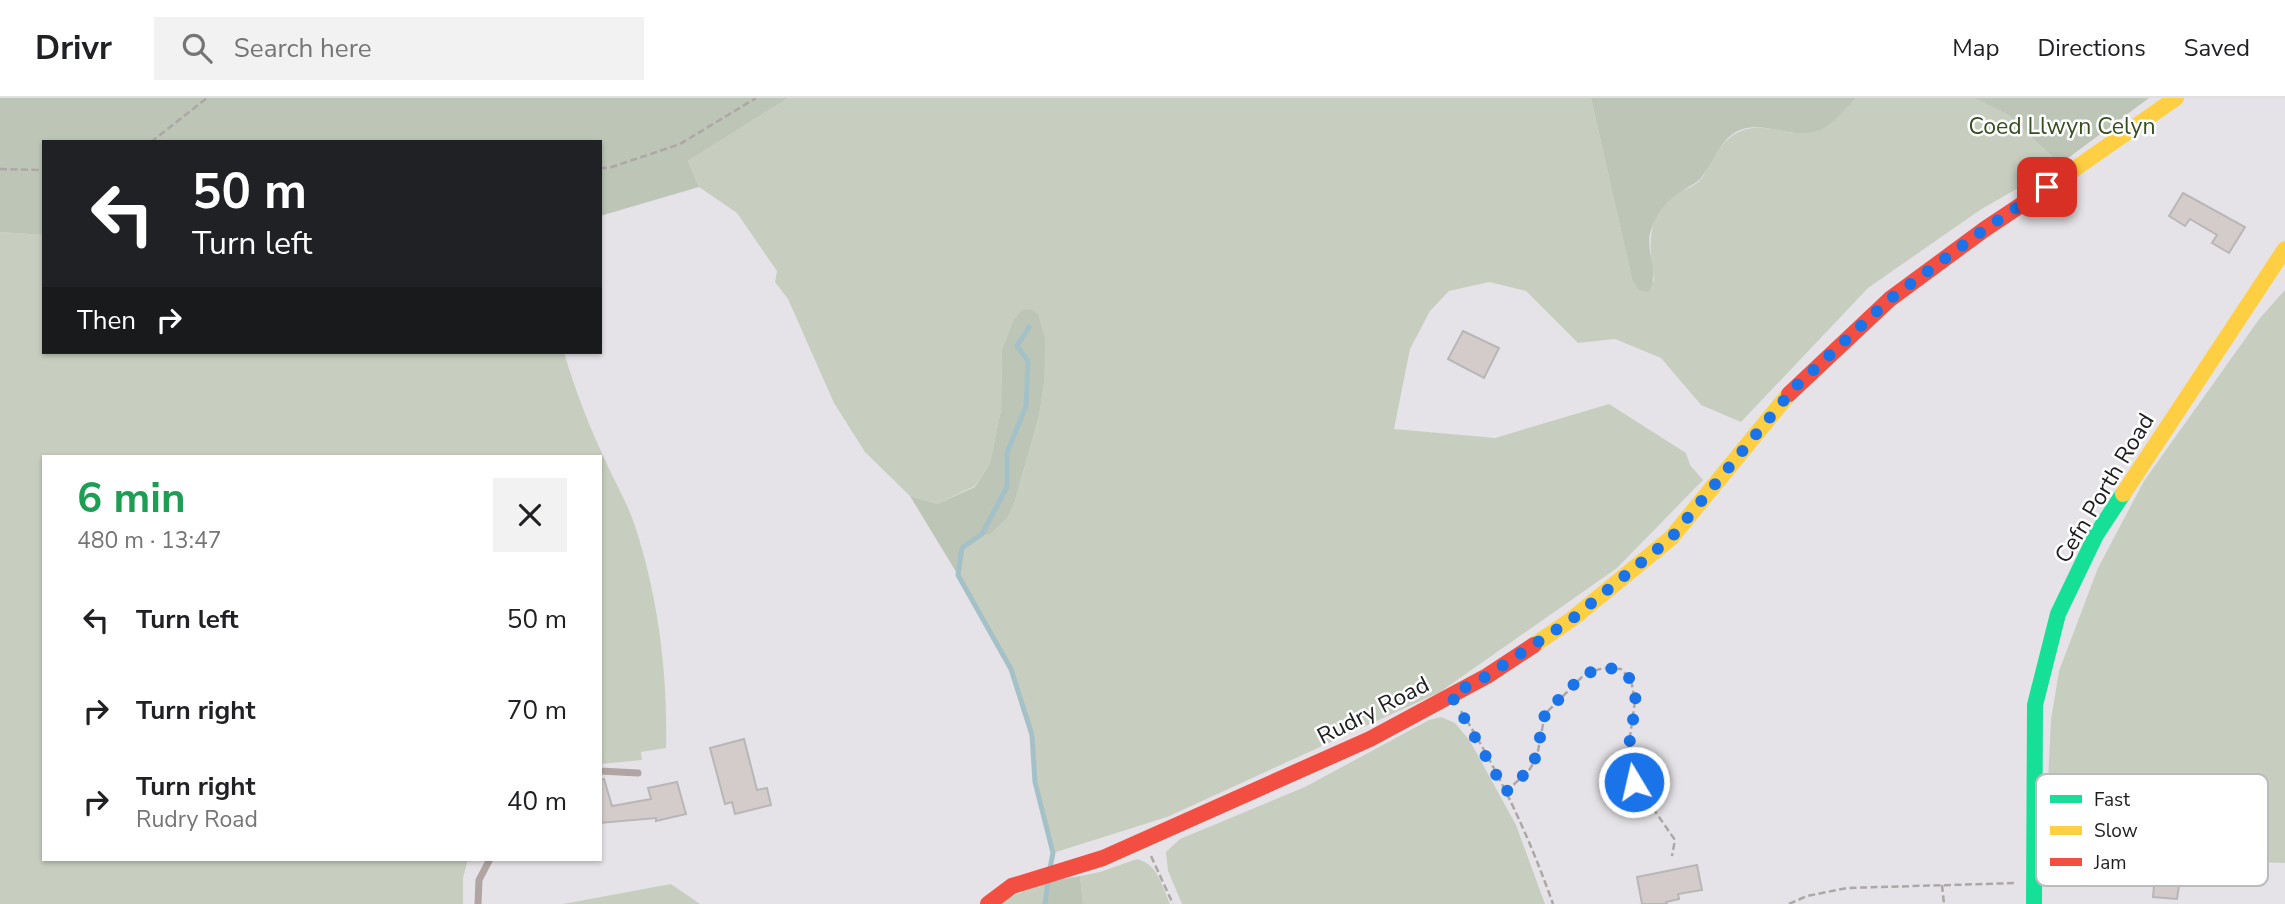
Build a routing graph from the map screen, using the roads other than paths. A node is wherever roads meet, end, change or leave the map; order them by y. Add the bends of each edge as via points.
1 (2176, 98) edge
2 (2285, 249) edge
3 (602, 771) edge
4 (638, 773) dead end
5 (489, 861) edge
6 (478, 904) edge
7 (988, 904) edge
8 (2034, 904) edge

1 - 7 street, Rudry Road via 1890,299 1794,388 1671,538 1572,619 1487,676 1370,739 1103,858 1012,886
2 - 8 street, Cefn Porth Road via 2096,535 2058,614 2035,705
3 - 4 lane
5 - 6 lane via 479,880

